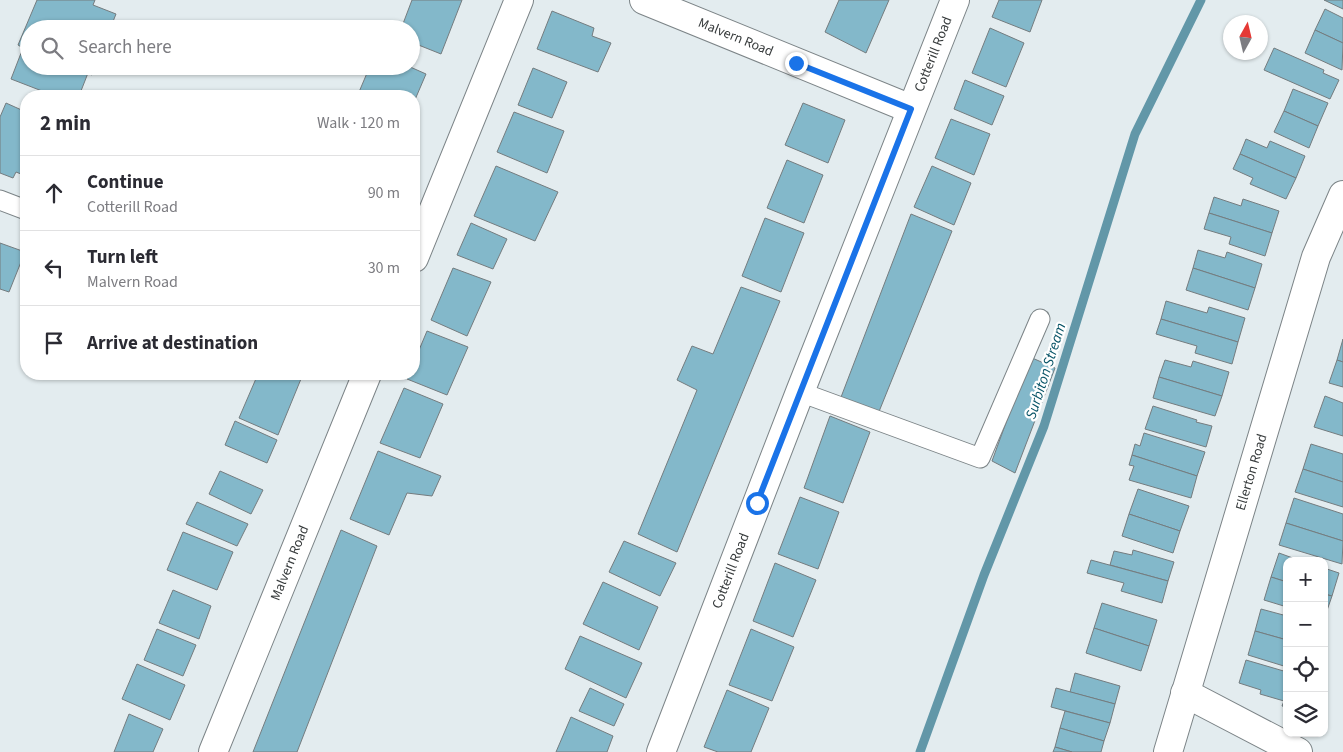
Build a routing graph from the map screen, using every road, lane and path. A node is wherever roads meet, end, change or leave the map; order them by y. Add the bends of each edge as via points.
1 (519, 0) edge
2 (644, 0) edge
3 (955, 0) edge
4 (911, 109) junction
5 (1343, 195) edge
6 (0, 200) edge
7 (20, 208) edge
8 (420, 243) edge
9 (1040, 319) dead end
10 (365, 380) edge
11 (800, 392) junction
12 (1186, 692) junction
13 (213, 752) edge
14 (661, 752) edge
15 (1168, 752) edge
16 (1298, 752) edge

1 - 8 street
2 - 4 street, Malvern Road
3 - 4 street, Cotterill Road
4 - 11 street, Cotterill Road
5 - 12 street, Ellerton Road via 1316,258
6 - 7 lane
9 - 11 lane via 980,458
10 - 13 street, Malvern Road
11 - 14 street, Cotterill Road
12 - 15 street, Ellerton Road
12 - 16 street

